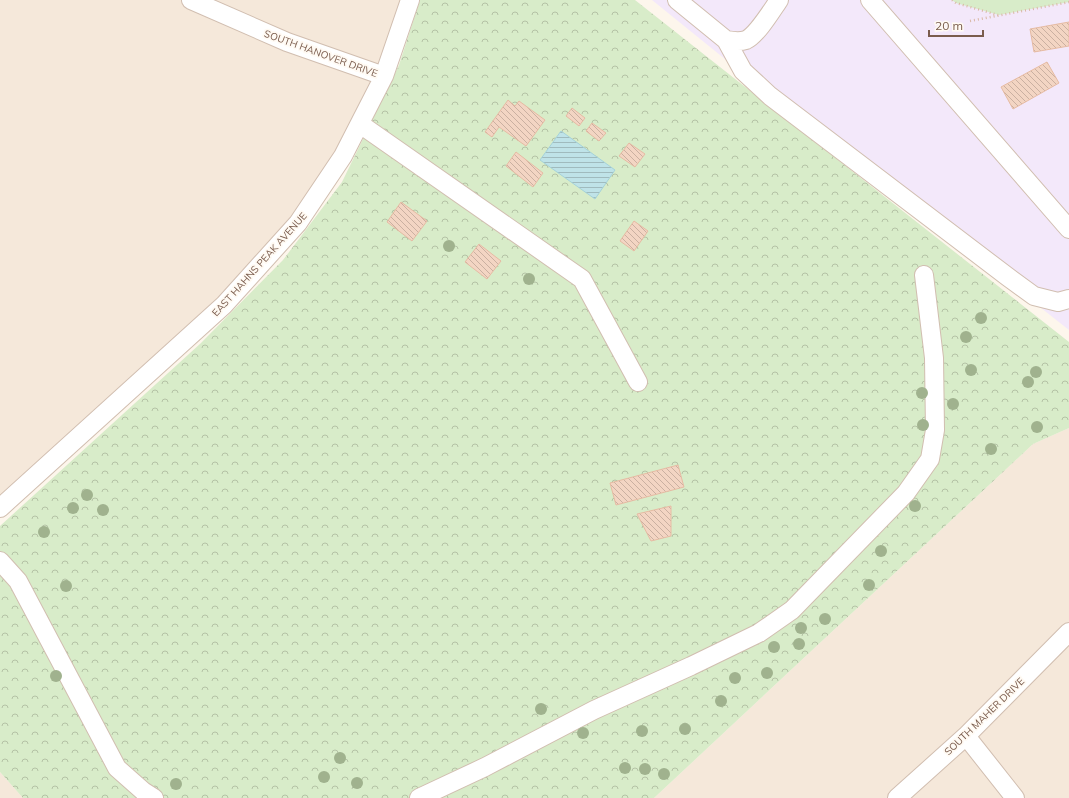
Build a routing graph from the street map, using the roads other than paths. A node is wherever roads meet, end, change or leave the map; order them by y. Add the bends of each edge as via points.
1 (191, 0) edge
2 (410, 0) edge
3 (677, 0) edge
4 (779, 0) edge
5 (870, 0) edge
6 (726, 40) junction
7 (384, 76) junction
8 (360, 124) junction
9 (1069, 229) edge
10 (924, 275) dead end
11 (1069, 299) edge
12 (638, 382) dead end
13 (0, 508) edge
14 (0, 561) edge
15 (1069, 632) edge
16 (966, 736) junction
17 (154, 798) edge
18 (419, 798) edge
19 (897, 798) edge
20 (1015, 798) edge

1 - 7 street, SOUTH HANOVER DRIVE via 287,42
2 - 7 street, EAST HAHNS PEAK AVENUE
3 - 6 street
4 - 6 street via 757,31 746,40
5 - 9 street
6 - 11 street via 743,71 770,96 1008,277 1034,296 1058,302
7 - 8 street, EAST HAHNS PEAK AVENUE
8 - 12 street via 582,279
8 - 13 street, EAST HAHNS PEAK AVENUE via 343,156 298,223 224,306
10 - 18 street via 934,358 935,430 930,459 906,493 792,610 759,633 594,710
14 - 17 street via 18,580 117,768
15 - 16 street, SOUTH MAHER DRIVE
16 - 19 street, SOUTH MAHER DRIVE
16 - 20 street

